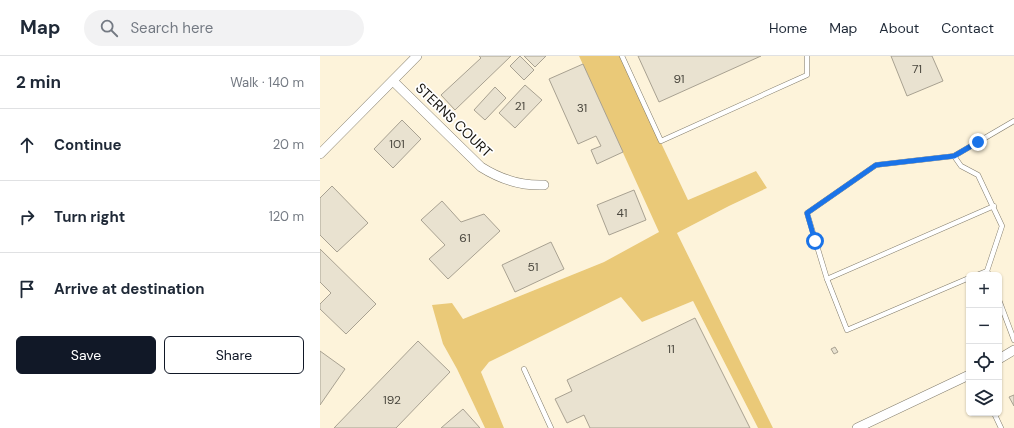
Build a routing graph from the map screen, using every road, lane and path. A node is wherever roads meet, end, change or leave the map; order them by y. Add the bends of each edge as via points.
1 (417, 56) edge
2 (622, 56) edge
3 (808, 56) edge
4 (393, 81) junction
5 (1014, 121) edge
6 (320, 154) edge
7 (954, 156) junction
8 (544, 185) dead end
9 (994, 206) junction
10 (988, 272) edge
11 (827, 279) junction
12 (966, 279) edge
13 (1002, 308) edge
14 (1014, 340) edge
15 (1014, 350) edge
16 (1002, 357) edge
17 (524, 368) dead end
18 (966, 376) edge
19 (995, 416) edge
20 (864, 427) edge
21 (551, 428) edge
22 (1001, 428) edge

1 - 4 street
2 - 3 lane via 662,141 807,75
4 - 6 street
4 - 8 street, STERNS COURT via 481,167 492,174 524,184
5 - 7 lane
7 - 9 lane via 961,166 978,175
7 - 11 lane via 876,165 807,213
9 - 10 lane via 1002,226
9 - 11 lane
11 - 12 lane via 847,330
13 - 14 lane
15 - 16 street
17 - 21 lane
18 - 20 street
19 - 22 lane

